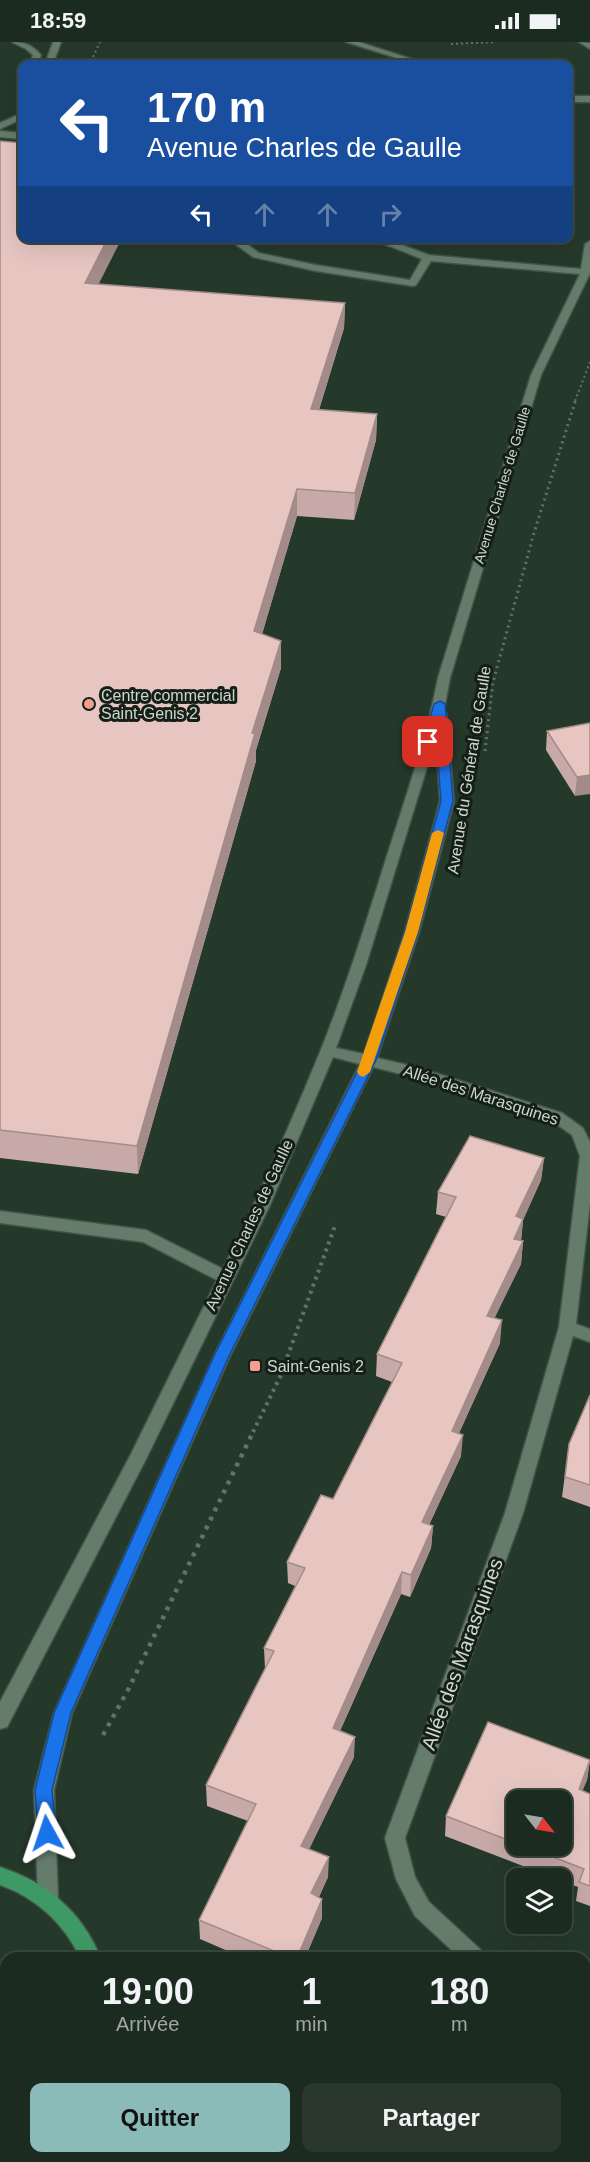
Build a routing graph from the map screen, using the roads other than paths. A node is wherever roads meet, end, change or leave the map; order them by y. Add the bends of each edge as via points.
1 (16, 42) edge
2 (57, 42) edge
3 (350, 42) edge
4 (584, 42) edge
5 (590, 46) edge
6 (35, 60) edge
7 (50, 60) edge
8 (410, 60) edge
9 (573, 99) edge
10 (590, 99) edge
11 (18, 118) edge
12 (0, 126) edge
13 (0, 134) edge
14 (18, 136) edge
15 (238, 243) edge
16 (387, 243) edge
17 (590, 244) edge
18 (428, 258) junction
19 (588, 268) edge
20 (440, 704) junction
21 (328, 1051) junction
22 (369, 1060) junction
23 (0, 1217) edge
24 (225, 1277) junction
25 (567, 1327) junction
26 (590, 1336) edge
27 (0, 1721) edge
28 (0, 1876) edge
29 (48, 1900) junction
30 (89, 1952) edge
31 (469, 1952) edge

1 - 6 street via 29,47 37,55
2 - 7 street
3 - 8 street
4 - 5 street
9 - 10 street
11 - 12 street
13 - 14 street
15 - 18 street via 256,255 413,283
16 - 18 street
17 - 19 street, Avenue Charles de Gaulle
18 - 19 street
19 - 20 street, Avenue Charles de Gaulle via 536,375 444,678
20 - 21 street, Avenue Charles de Gaulle via 363,954
20 - 22 street, Avenue Charles de Gaulle via 447,801 411,932
21 - 22 street, Allée des Marasquines
21 - 24 street, Avenue Charles de Gaulle via 262,1205
22 - 25 street, Allée des Marasquines via 557,1117 578,1132 588,1156
22 - 29 street, Avenue Charles de Gaulle via 222,1356 63,1713 44,1790
23 - 24 street via 146,1236
24 - 27 street, Avenue Charles de Gaulle via 137,1459
25 - 26 street
25 - 31 street, Allée des Marasquines via 514,1513 395,1838 406,1879 422,1909
28 - 29 main road
29 - 30 main road via 84,1939

